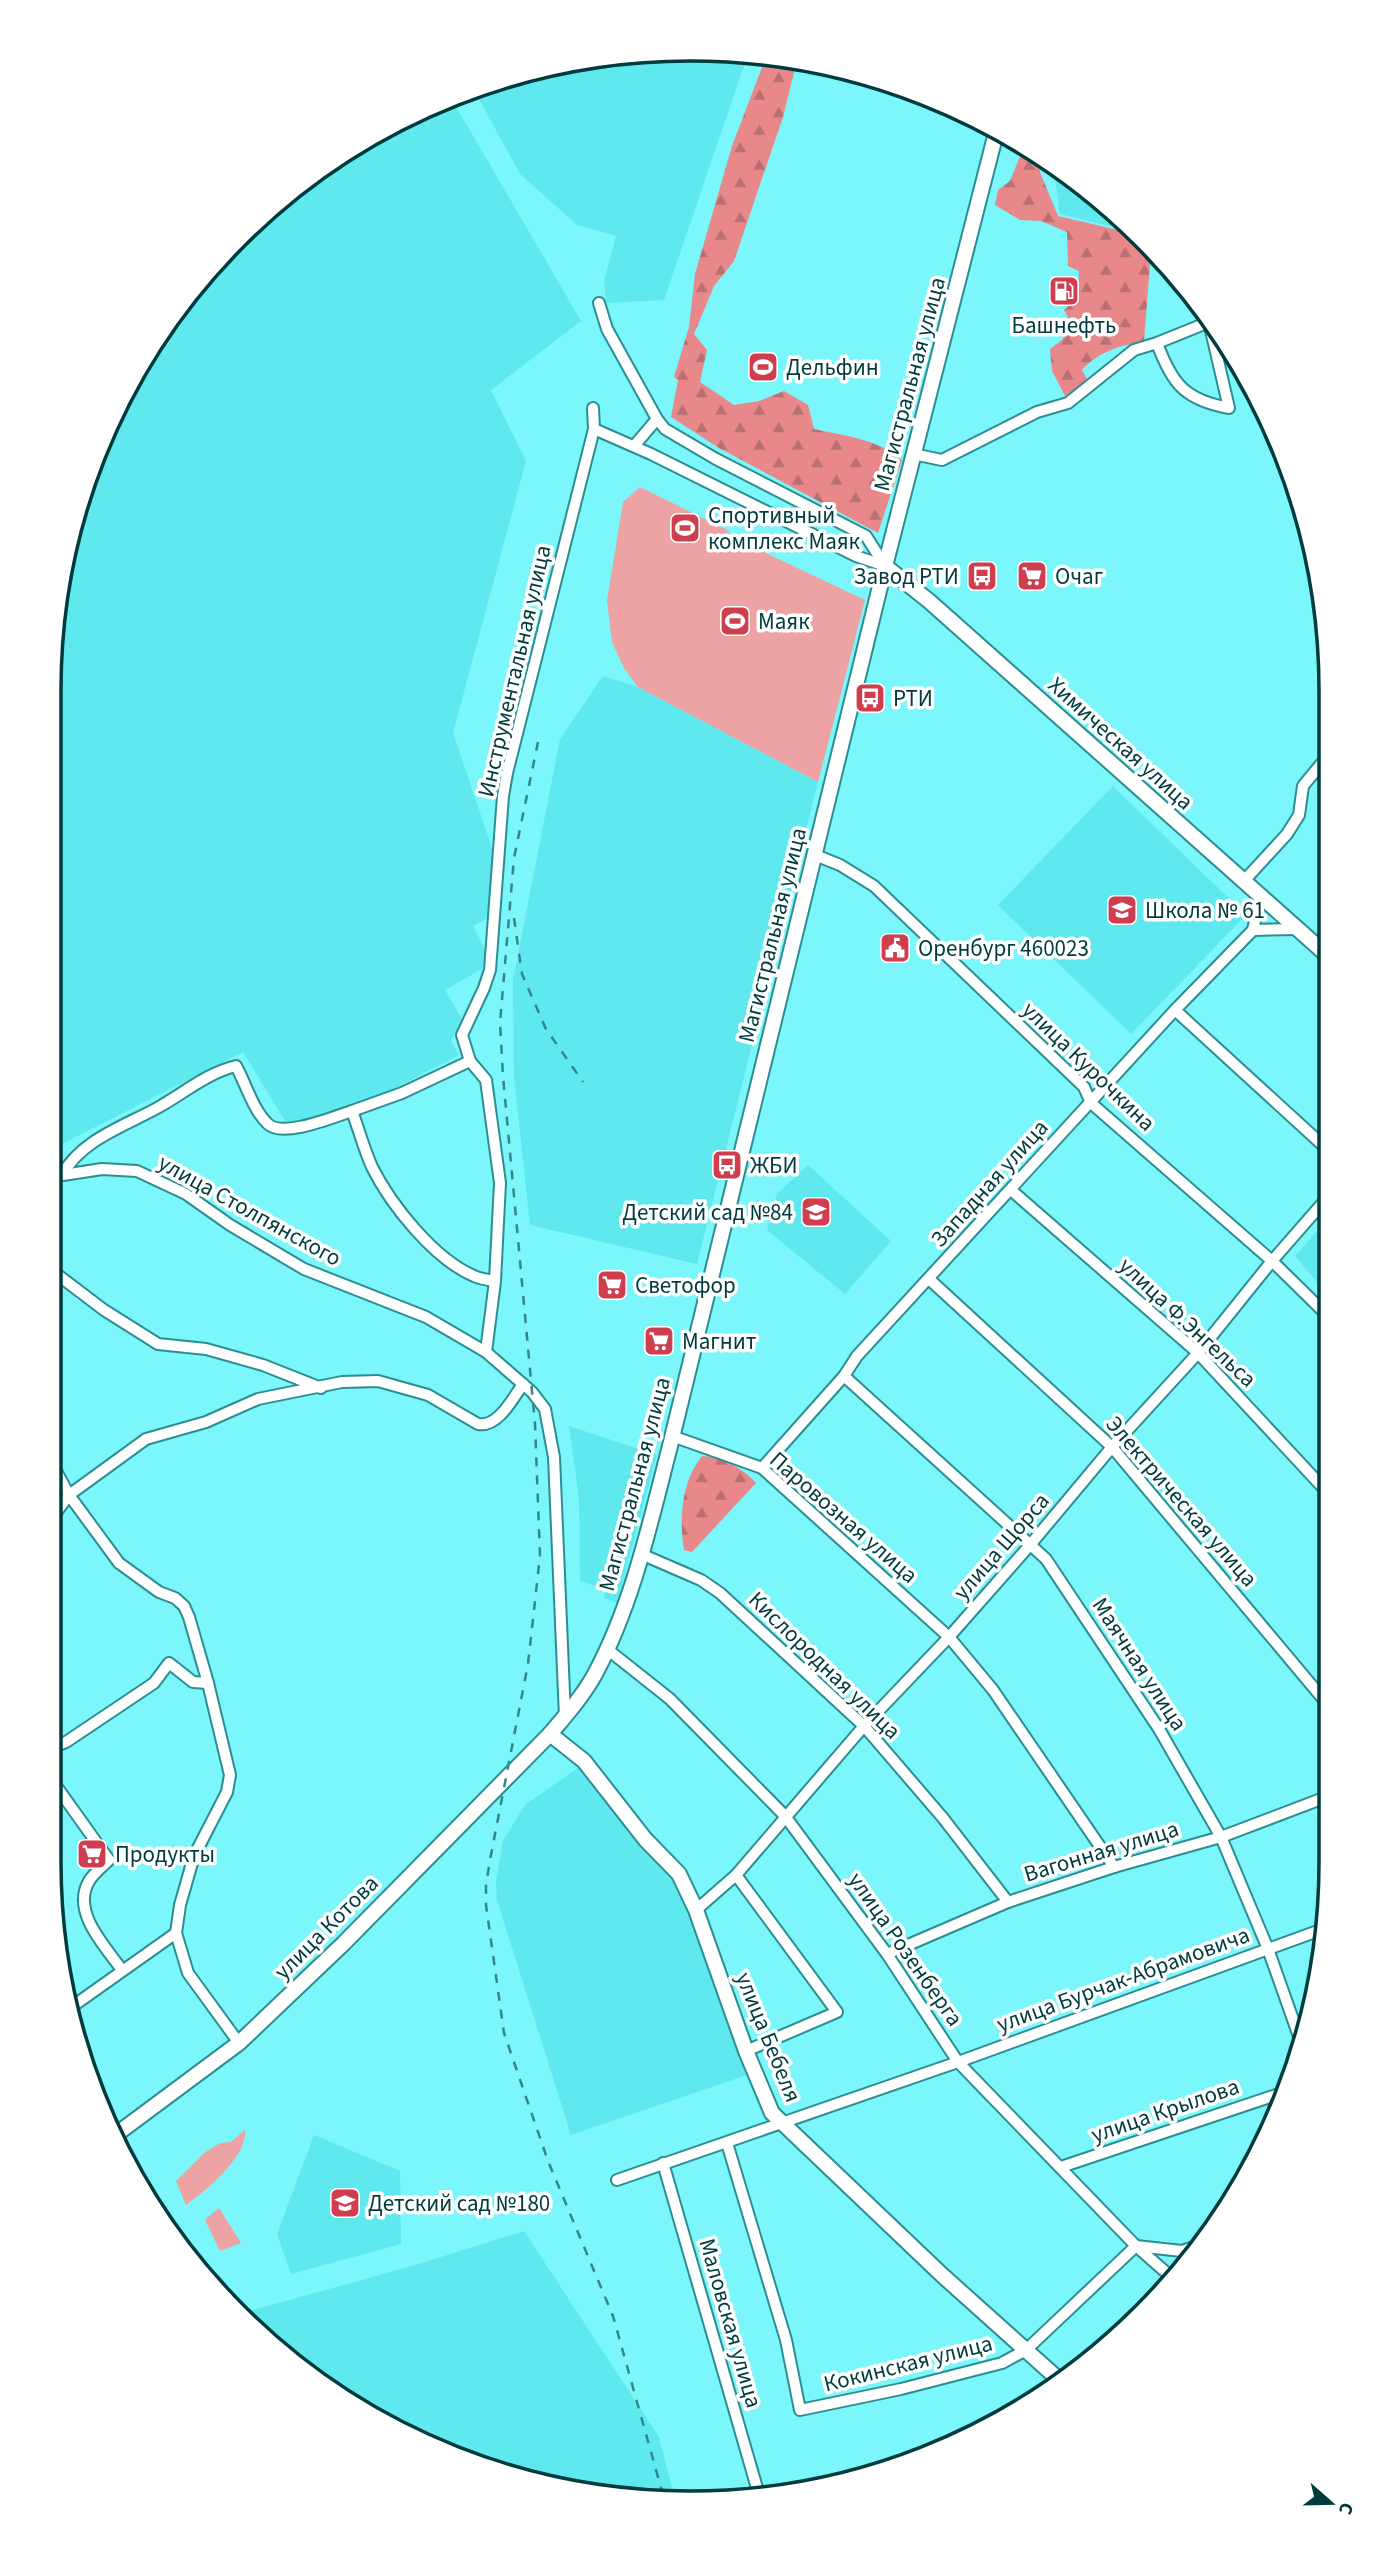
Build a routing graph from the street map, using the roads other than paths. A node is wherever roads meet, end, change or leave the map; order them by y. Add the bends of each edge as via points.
1 (995, 140) edge
2 (599, 303) dead end
3 (1202, 325) edge
4 (1214, 342) edge
5 (1157, 343) junction
6 (593, 408) dead end
7 (657, 419) junction
8 (594, 429) junction
9 (635, 446) junction
10 (913, 454) junction
11 (885, 566) junction
12 (1319, 766) edge
13 (815, 855) junction
14 (1243, 882) junction
15 (1260, 897) junction
16 (1298, 929) junction
17 (1253, 930) junction
18 (1319, 948) edge
19 (1175, 1010) junction
20 (470, 1061) junction
21 (1091, 1102) junction
22 (352, 1111) junction
23 (1319, 1142) edge
24 (62, 1175) joint
25 (1011, 1189) junction
26 (1319, 1207) edge
27 (1272, 1261) junction
28 (61, 1277) edge
29 (929, 1279) junction
30 (495, 1281) junction
31 (1319, 1307) edge
32 (486, 1352) junction
33 (1198, 1353) junction
34 (844, 1376) junction
35 (523, 1384) junction
36 (321, 1388) junction
37 (672, 1436) junction
38 (1112, 1447) junction
39 (762, 1468) junction
40 (61, 1479) edge
41 (1319, 1483) edge
42 (69, 1495) junction
43 (61, 1506) edge
44 (1030, 1545) junction
45 (641, 1554) junction
46 (950, 1637) junction
47 (607, 1649) junction
48 (208, 1683) junction
49 (1319, 1694) edge
50 (565, 1717) junction
51 (864, 1726) junction
52 (550, 1734) junction
53 (61, 1744) edge
54 (61, 1793) edge
55 (1319, 1800) edge
56 (785, 1816) junction
57 (1221, 1837) junction
58 (1114, 1867) junction
59 (736, 1875) junction
60 (1009, 1902) junction
61 (696, 1910) junction
62 (1314, 1932) edge
63 (176, 1933) junction
64 (1268, 1949) junction
65 (887, 1954) junction
66 (122, 1970) junction
67 (77, 2003) edge
68 (1296, 2028) edge
69 (239, 2043) junction
70 (746, 2051) junction
71 (958, 2062) junction
72 (1274, 2096) edge
73 (782, 2124) junction
74 (122, 2130) edge
75 (727, 2143) junction
76 (663, 2163) junction
77 (1060, 2167) junction
78 (617, 2180) dead end
79 (1136, 2246) junction
80 (1185, 2250) edge
81 (1166, 2273) edge
82 (1026, 2350) junction
83 (1053, 2375) edge
84 (757, 2486) edge

1 - 10 street, Магистральная улица
2 - 7 street, Химическая улица via 607,329
3 - 5 street
4 - 5 street via 1229,408 1206,404 1179,387
5 - 10 street via 1134,350 1068,403 1037,412 942,460
6 - 8 street, Инструментальная улица
7 - 9 street
7 - 11 street, Химическая улица via 665,429 716,459 866,536
8 - 9 street, Химическая улица
8 - 20 street, Инструментальная улица via 507,773 490,970 463,1035
9 - 11 street, Химическая улица via 856,556
10 - 11 street, Магистральная улица
11 - 13 street, Магистральная улица
11 - 14 street, Химическая улица
12 - 14 street via 1303,786 1299,815 1287,834
13 - 21 street, улица Курочкина via 874,886 1084,1087
13 - 37 street, Магистральная улица
14 - 15 street, Химическая улица
15 - 16 street, Химическая улица
15 - 17 street
16 - 17 street
16 - 18 street, Химическая улица
17 - 19 street, Западная улица
19 - 21 street, Западная улица
19 - 23 street
20 - 22 street
20 - 30 street, Инструментальная улица via 486,1080 500,1183
21 - 25 street, Западная улица
21 - 27 street, улица Курочкина
22 - 24 street via 276,1129 262,1118 236,1066 130,1120 79,1152
22 - 30 street via 372,1166 417,1232 450,1263 474,1277
24 - 32 street, улица Столпянского via 102,1169 137,1171 186,1194 304,1269 426,1317
25 - 29 street, Западная улица
25 - 33 street, улица Ф.Энгельса
26 - 27 street, улица Щорса
27 - 31 street, улица Курочкина
27 - 33 street, улица Щорса
28 - 36 street via 158,1344 206,1349
29 - 34 street, Западная улица
29 - 38 street, Электрическая улица
30 - 32 street, Инструментальная улица
32 - 35 street, улица Столпянского
33 - 38 street, улица Щорса
33 - 41 street, улица Ф.Энгельса
34 - 39 street, Западная улица
34 - 44 street, Маячная улица
35 - 36 street via 485,1426 428,1395 379,1381
35 - 50 street, улица Столпянского via 545,1409 554,1457
36 - 42 street via 258,1399 206,1422 146,1439
37 - 39 street, Паровозная улица
37 - 45 street, Магистральная улица
38 - 44 street, улица Щорса
38 - 49 street, Электрическая улица
39 - 46 street, Паровозная улица
40 - 42 street
42 - 43 street
42 - 48 street via 119,1563 184,1606
44 - 46 street, улица Щорса
44 - 57 street, Маячная улица via 1046,1559 1159,1729
45 - 47 street, Магистральная улица
45 - 51 street, Кислородная улица via 720,1593
46 - 51 street, улица Щорса
46 - 58 street, Паровозная улица via 993,1689
47 - 50 street, Магистральная улица
47 - 56 street, улица Розенберга via 670,1699
48 - 53 street via 193,1682 169,1663 154,1683
48 - 63 street via 230,1775 227,1792 194,1856
50 - 52 street, Магистральная улица
51 - 56 street, улица Щорса
51 - 60 street, Кислородная улица
52 - 61 street, улица Бебеля via 584,1761 645,1839 679,1874
52 - 69 street, улица Котова
54 - 66 street via 109,1860 89,1881 83,1905 94,1931
55 - 57 street, Вагонная улица
56 - 59 street, улица Щорса
56 - 65 street, улица Розенберга
57 - 58 street, Вагонная улица
57 - 64 street, Маячная улица
58 - 60 street, Вагонная улица
59 - 61 street, улица Щорса
59 - 70 street via 837,2012
60 - 65 street, Вагонная улица
61 - 70 street, улица Бебеля
62 - 64 street, улица Бурчак-Абрамовича
63 - 66 street
63 - 69 street via 188,1973
64 - 68 street, Маячная улица
64 - 71 street, улица Бурчак-Абрамовича
65 - 71 street, улица Розенберга
66 - 67 street
69 - 74 street, улица Котова
70 - 73 street, улица Бебеля via 763,2097
71 - 73 street, улица Бурчак-Абрамовича
71 - 77 street, улица Розенберга
72 - 77 street, улица Крылова
73 - 75 street, улица Бурчак-Абрамовича
73 - 82 street, улица Бебеля
75 - 76 street, улица Бурчак-Абрамовича
75 - 82 street, Кокинская улица via 786,2340 800,2410 971,2373
76 - 78 street, улица Бурчак-Абрамовича
76 - 84 street, Маловская улица
77 - 79 street, улица Розенберга
79 - 80 street
79 - 81 street, улица Розенберга
79 - 82 street, Кокинская улица
82 - 83 street, улица Бебеля

